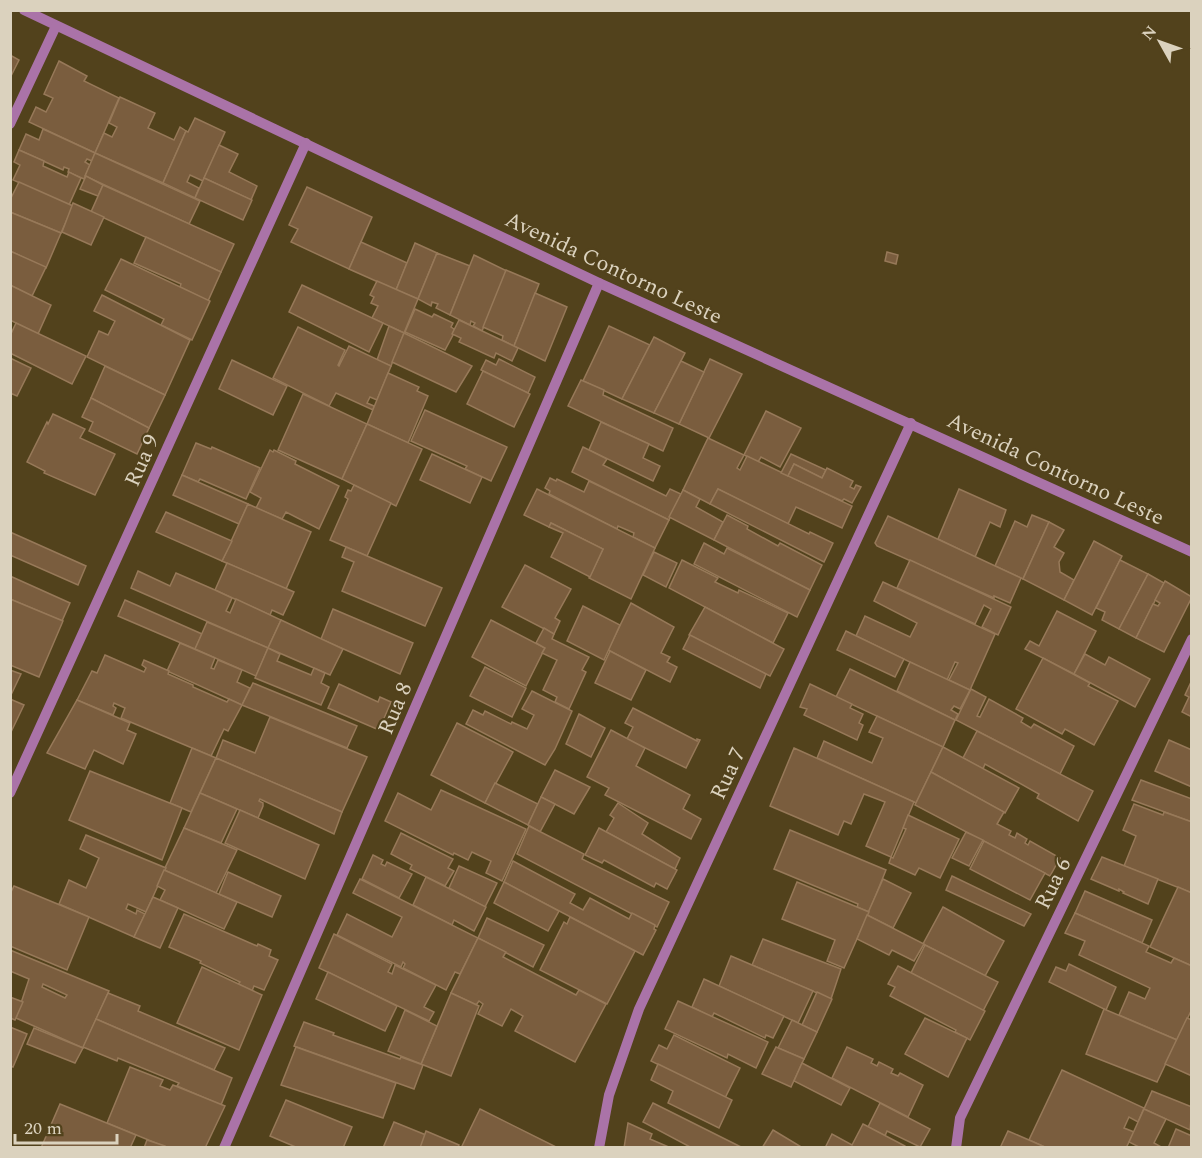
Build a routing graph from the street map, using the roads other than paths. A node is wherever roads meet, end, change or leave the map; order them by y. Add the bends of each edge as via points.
1 (24, 10) edge
2 (56, 26) junction
3 (10, 124) edge
4 (306, 143) junction
5 (600, 283) junction
6 (911, 423) junction
7 (1191, 552) edge
8 (1191, 639) edge
9 (10, 793) edge
10 (224, 1148) edge
11 (598, 1148) edge
12 (956, 1148) edge

1 - 2 street, Avenida Contorno Leste
2 - 3 street
2 - 4 street, Avenida Contorno Leste
4 - 5 street, Avenida Contorno Leste
4 - 9 street, Rua 9
5 - 6 street, Avenida Contorno Leste
5 - 10 street, Rua 8
6 - 7 street, Avenida Contorno Leste
6 - 11 street, Rua 7 via 639,1009 609,1095
8 - 12 street, Rua 6 via 960,1118

